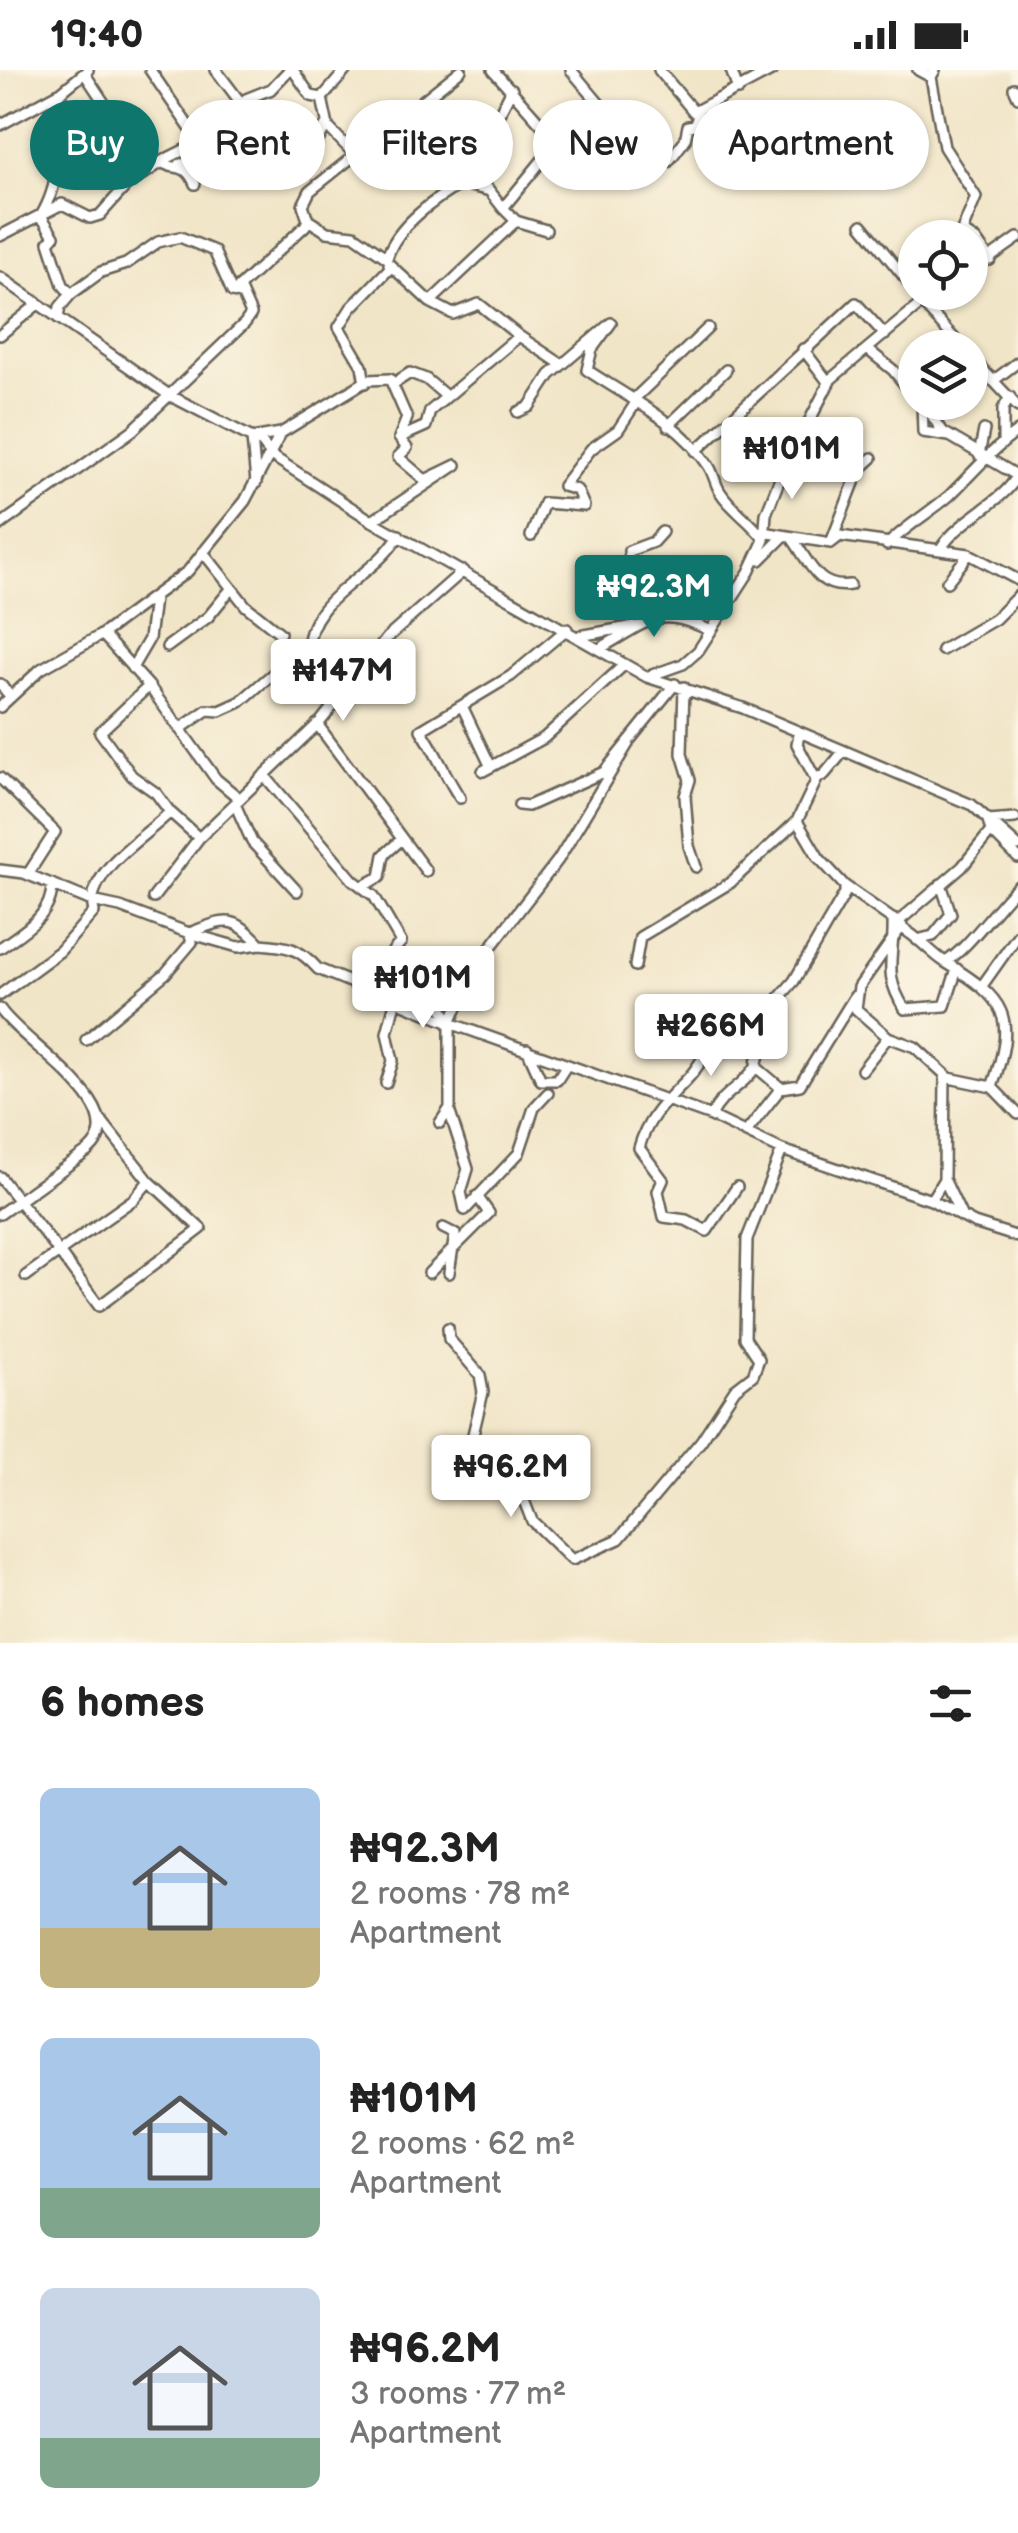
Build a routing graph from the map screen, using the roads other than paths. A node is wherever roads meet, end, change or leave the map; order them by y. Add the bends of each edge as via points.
1 (150, 70) edge
2 (216, 70) edge
3 (291, 70) edge
4 (346, 70) edge
5 (461, 70) edge
6 (493, 70) edge
7 (571, 70) edge
8 (659, 70) edge
9 (731, 70) edge
10 (773, 70) edge
11 (918, 70) edge
12 (87, 72) edge
13 (933, 73) edge
14 (512, 89) junction
15 (738, 90) junction
16 (60, 93) junction
17 (322, 98) junction
18 (238, 100) edge
19 (249, 100) edge
20 (424, 100) edge
21 (506, 100) edge
22 (596, 100) edge
23 (719, 100) edge
24 (693, 109) edge
25 (179, 112) edge
26 (533, 114) edge
27 (0, 124) edge
28 (693, 125) edge
29 (328, 126) junction
30 (325, 130) edge
31 (345, 144) edge
32 (179, 153) edge
33 (673, 155) edge
34 (166, 161) junction
35 (179, 164) edge
36 (345, 165) edge
37 (533, 171) edge
38 (451, 190) edge
39 (486, 190) edge
40 (503, 208) junction
41 (41, 216) junction
42 (308, 220) junction
43 (516, 221) junction
44 (862, 225) dead end
45 (546, 230) dead end
46 (0, 236) edge
47 (1018, 238) edge
48 (388, 256) junction
49 (990, 260) joint
50 (389, 268) junction
51 (898, 271) edge
52 (0, 277) edge
53 (72, 294) junction
54 (242, 294) junction
55 (430, 302) junction
56 (38, 304) junction
57 (906, 310) edge
58 (930, 310) edge
59 (58, 318) junction
60 (708, 328) dead end
61 (947, 330) edge
62 (0, 335) edge
63 (885, 335) junction
64 (518, 336) junction
65 (867, 349) junction
66 (803, 350) junction
67 (1018, 362) edge
68 (561, 364) junction
69 (726, 370) dead end
70 (898, 375) edge
71 (988, 376) edge
72 (993, 381) junction
73 (365, 383) junction
74 (829, 383) junction
75 (393, 384) junction
76 (169, 395) junction
77 (446, 396) junction
78 (1010, 397) junction
79 (636, 400) junction
80 (1018, 407) edge
81 (518, 412) dead end
82 (922, 420) edge
83 (937, 420) edge
84 (668, 426) junction
85 (984, 430) dead end
86 (1018, 431) edge
87 (281, 432) junction
88 (950, 436) junction
89 (252, 438) junction
90 (399, 438) junction
91 (1003, 442) junction
92 (696, 451) junction
93 (272, 456) junction
94 (981, 456) junction
95 (872, 458) dead end
96 (1018, 476) edge
97 (256, 482) junction
98 (372, 521) junction
99 (0, 525) edge
100 (662, 532) dead end
101 (399, 535) junction
102 (531, 536) dead end
103 (764, 536) junction
104 (787, 537) junction
105 (832, 543) junction
106 (887, 545) junction
107 (941, 548) junction
108 (204, 552) junction
109 (969, 554) junction
110 (751, 569) junction
111 (463, 572) junction
112 (1018, 580) edge
113 (947, 582) dead end
114 (850, 584) dead end
115 (231, 589) junction
116 (692, 590) dead end
117 (1018, 596) edge
118 (154, 598) junction
119 (673, 614) junction
120 (644, 624) junction
121 (567, 629) junction
122 (710, 632) junction
123 (280, 633) dead end
124 (102, 634) junction
125 (579, 636) junction
126 (167, 647) dead end
127 (599, 649) junction
128 (942, 650) dead end
129 (624, 664) junction
130 (132, 668) junction
131 (647, 677) junction
132 (0, 684) edge
133 (150, 686) junction
134 (679, 686) junction
135 (11, 697) junction
136 (0, 708) edge
137 (463, 708) junction
138 (317, 724) junction
139 (180, 730) junction
140 (799, 735) dead end
141 (628, 744) junction
142 (843, 752) dead end
143 (264, 775) junction
144 (818, 777) junction
145 (0, 778) edge
146 (460, 798) dead end
147 (237, 802) junction
148 (519, 805) dead end
149 (170, 812) junction
150 (1015, 818) dead end
151 (797, 821) junction
152 (990, 825) junction
153 (199, 838) junction
154 (402, 839) junction
155 (1018, 846) edge
156 (1018, 858) edge
157 (696, 867) dead end
158 (0, 870) edge
159 (426, 871) dead end
160 (28, 874) junction
161 (52, 884) junction
162 (941, 884) junction
163 (364, 886) junction
164 (845, 886) junction
165 (1018, 886) edge
166 (297, 891) dead end
167 (153, 898) dead end
168 (92, 901) junction
169 (898, 922) junction
170 (189, 933) junction
171 (1018, 935) edge
172 (917, 940) junction
173 (892, 942) junction
174 (260, 944) junction
175 (0, 948) edge
176 (945, 962) junction
177 (476, 965) junction
178 (635, 966) dead end
179 (957, 969) junction
180 (984, 984) junction
181 (433, 989) junction
182 (0, 995) edge
183 (855, 996) junction
184 (396, 998) junction
185 (1003, 999) junction
186 (408, 1002) junction
187 (0, 1009) edge
188 (1018, 1009) edge
189 (450, 1023) junction
190 (888, 1037) junction
191 (1016, 1037) edge
192 (86, 1040) dead end
193 (760, 1046) junction
194 (527, 1048) junction
195 (566, 1066) junction
196 (756, 1066) junction
197 (862, 1070) dead end
198 (946, 1075) junction
199 (541, 1080) junction
200 (557, 1080) junction
201 (386, 1083) dead end
202 (992, 1087) junction
203 (781, 1088) junction
204 (548, 1092) junction
205 (664, 1100) junction
206 (449, 1110) junction
207 (1018, 1114) edge
208 (711, 1116) junction
209 (101, 1120) junction
210 (440, 1123) dead end
211 (748, 1131) junction
212 (782, 1150) junction
213 (0, 1176) edge
214 (944, 1179) junction
215 (149, 1181) junction
216 (737, 1187) dead end
217 (477, 1196) junction
218 (20, 1199) junction
219 (932, 1200) junction
220 (0, 1214) edge
221 (962, 1217) junction
222 (442, 1228) dead end
223 (1018, 1237) edge
224 (453, 1250) junction
225 (59, 1252) junction
226 (449, 1272) dead end
227 (428, 1273) dead end
228 (26, 1276) dead end
229 (448, 1328) dead end

1 - 25 street
2 - 18 street
3 - 17 street via 311,96
3 - 19 street
4 - 17 street
5 - 20 street
6 - 14 street
7 - 22 street
8 - 24 street
9 - 15 street
10 - 15 street
11 - 13 street
12 - 16 street
12 - 34 street via 126,147 150,163
13 - 49 street via 944,147 976,197 962,231
14 - 21 street
14 - 26 street
15 - 23 street
16 - 27 street
16 - 41 street via 41,132 57,173
17 - 29 street
28 - 33 street
29 - 30 street
29 - 31 street
32 - 34 street
34 - 35 street
34 - 41 street via 141,173 100,216 62,204
36 - 42 street via 305,197
37 - 40 street
38 - 48 street via 404,230
39 - 40 street
40 - 43 street
41 - 46 street
41 - 53 street
42 - 48 street
42 - 54 street via 242,282
43 - 45 street
43 - 55 street
44 - 51 street
47 - 49 street
48 - 50 street
50 - 55 street
50 - 73 street via 340,327
52 - 56 street
53 - 54 street via 100,272 180,238 214,251 232,292
53 - 59 street
54 - 76 street via 250,318
55 - 64 street via 452,314 479,304
56 - 59 street
56 - 62 street
57 - 63 street
58 - 61 street
59 - 76 street
60 - 79 street
63 - 65 street
63 - 66 street via 856,303
64 - 68 street
64 - 77 street
65 - 70 street
65 - 74 street
66 - 74 street
66 - 92 street
67 - 72 street
68 - 79 street via 611,323 586,370
68 - 81 street
69 - 84 street
71 - 72 street
72 - 78 street
73 - 75 street via 383,378
73 - 87 street
74 - 103 street via 781,476
75 - 77 street via 410,373
75 - 90 street via 407,418
76 - 89 street
76 - 99 street via 133,430
77 - 90 street via 426,426
78 - 80 street
78 - 91 street
79 - 84 street
79 - 102 street via 618,430 591,449 562,486 577,490 584,506 544,503
82 - 88 street via 922,432
83 - 88 street
84 - 92 street
85 - 94 street
86 - 91 street
87 - 89 street
87 - 93 street
88 - 94 street
89 - 93 street
89 - 97 street
90 - 98 street via 407,448 398,457 426,480 456,465
91 - 94 street
92 - 103 street via 721,495
93 - 97 street
93 - 98 street
94 - 96 street
94 - 106 street via 947,497
95 - 105 street via 859,470
96 - 107 street
97 - 108 street
98 - 101 street
100 - 119 street via 629,551 630,560
101 - 111 street
101 - 139 street via 326,603 308,630 308,652 291,658 240,702 207,710
103 - 104 street
103 - 110 street
104 - 105 street
104 - 110 street
104 - 114 street via 816,577 834,587
105 - 106 street via 840,536
106 - 107 street
107 - 109 street
108 - 115 street
108 - 118 street
109 - 112 street
109 - 113 street
110 - 122 street
111 - 121 street
111 - 138 street via 387,638
115 - 123 street
115 - 126 street via 208,618
116 - 119 street
117 - 128 street
118 - 124 street
118 - 130 street via 149,638
119 - 120 street
119 - 122 street
120 - 125 street
120 - 127 street
121 - 125 street
121 - 137 street
122 - 131 street via 683,664
124 - 130 street
124 - 135 street via 40,670
125 - 127 street
127 - 129 street
129 - 131 street
129 - 137 street via 544,738 487,769
130 - 133 street
131 - 134 street
132 - 135 street
133 - 139 street
133 - 149 street via 100,732
134 - 141 street
134 - 152 street via 972,805
134 - 157 street via 690,780 689,846
135 - 136 street
137 - 146 street via 422,730
138 - 143 street
138 - 154 street
139 - 147 street
140 - 144 street via 803,757
141 - 148 street via 604,772
141 - 177 street via 558,860
142 - 144 street
143 - 147 street
143 - 163 street
144 - 151 street
145 - 160 street via 55,832
147 - 153 street
147 - 166 street via 252,842
149 - 153 street
149 - 168 street via 108,869
150 - 152 street
151 - 164 street
151 - 178 street via 730,882 640,936
152 - 155 street
152 - 156 street
152 - 162 street
153 - 167 street
154 - 159 street
154 - 163 street via 384,855 380,876
158 - 160 street
160 - 161 street
161 - 168 street
161 - 175 street via 44,911
162 - 169 street
162 - 172 street via 952,914 933,936
163 - 181 street via 400,942 394,951
164 - 169 street
164 - 193 street via 826,930 773,1005 770,1034
165 - 176 street
168 - 170 street
168 - 182 street via 94,912 60,952
169 - 172 street
169 - 173 street
169 - 173 street
170 - 174 street via 238,947
170 - 174 street via 226,920 249,928
170 - 192 street via 192,942 164,974
171 - 180 street
172 - 176 street
173 - 179 street via 890,973 905,1009 945,1006
173 - 183 street
174 - 184 street via 293,946 318,969
176 - 179 street
177 - 181 street
177 - 189 street
179 - 180 street
180 - 185 street
181 - 186 street
181 - 189 street
183 - 190 street via 856,1009
183 - 203 street via 800,1085
184 - 186 street
184 - 201 street
185 - 188 street
185 - 191 street
186 - 189 street
187 - 209 street via 86,1091
189 - 194 street
189 - 206 street
190 - 197 street
190 - 198 street via 915,1048
191 - 202 street
193 - 196 street
193 - 205 street via 728,1023
194 - 195 street
194 - 199 street
195 - 200 street
195 - 205 street
196 - 203 street
196 - 208 street via 726,1091
198 - 202 street
198 - 214 street
199 - 200 street
199 - 204 street
200 - 204 street
202 - 207 street
203 - 211 street
204 - 217 street via 534,1108 518,1153
205 - 208 street
205 - 216 street via 638,1148 663,1180 658,1191 664,1217 707,1231
206 - 210 street
206 - 217 street via 468,1170 461,1192 465,1210
208 - 211 street
209 - 215 street
209 - 218 street via 100,1141
211 - 212 street
212 - 219 street
212 - 229 street via 747,1239 745,1338 759,1359 619,1539 572,1560 540,1531 523,1498 479,1467 470,1444 484,1392 480,1375 448,1340
213 - 218 street
214 - 219 street
214 - 221 street
215 - 225 street via 134,1200
215 - 225 street via 201,1229 189,1240 99,1306
217 - 224 street via 489,1213
218 - 220 street
218 - 225 street
219 - 221 street
221 - 223 street
222 - 224 street via 456,1234
224 - 226 street
224 - 227 street
225 - 228 street

